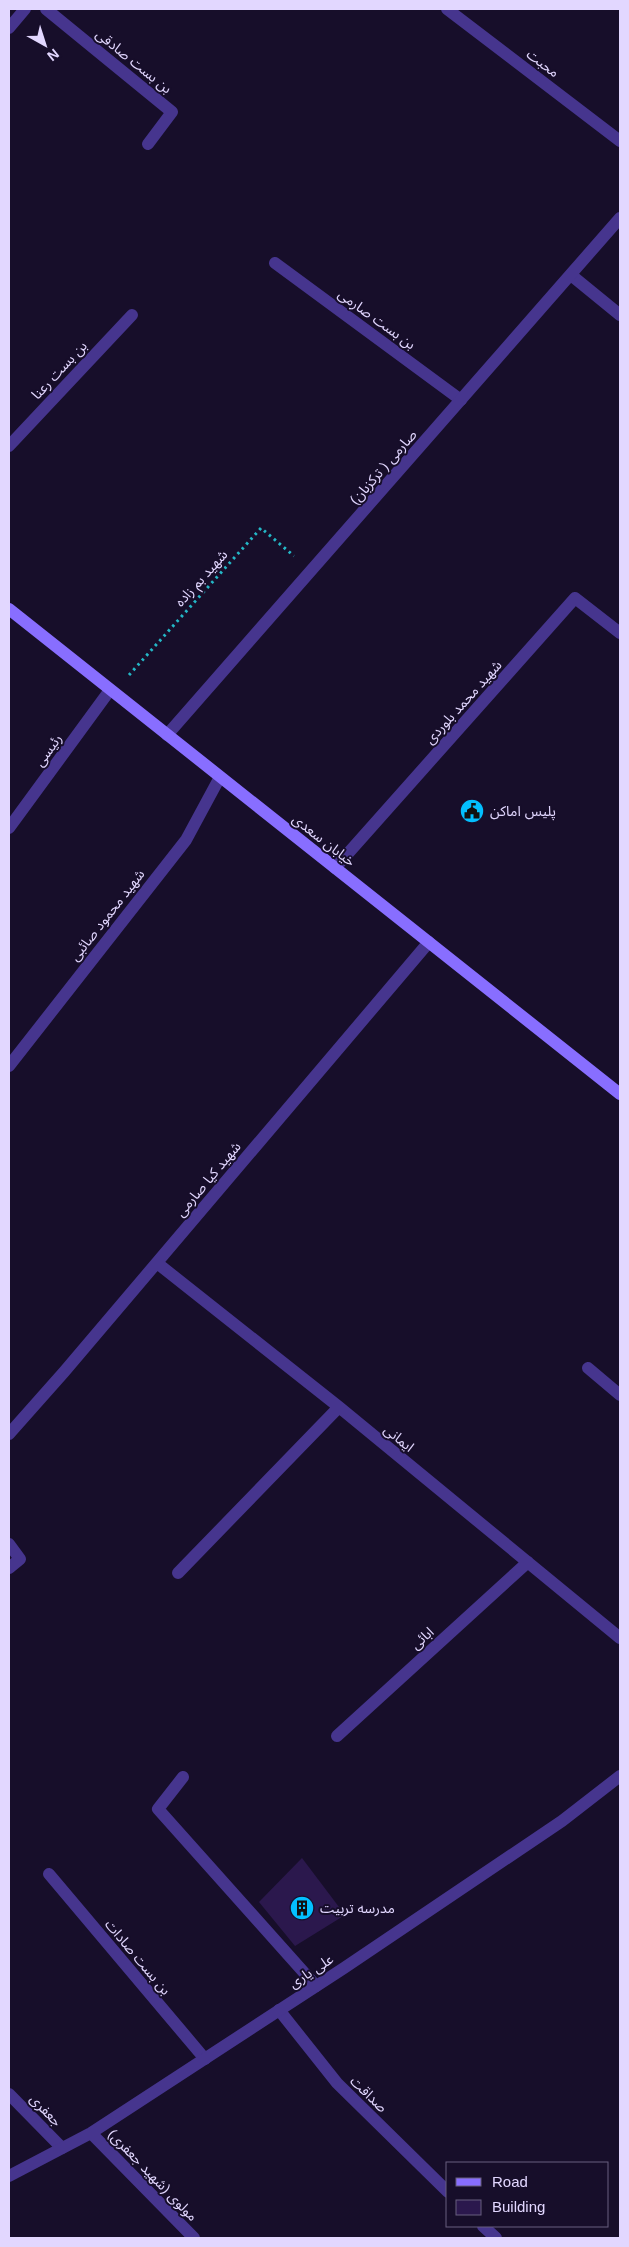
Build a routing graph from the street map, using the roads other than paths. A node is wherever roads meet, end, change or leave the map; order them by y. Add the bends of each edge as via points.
1 (25, 9) edge
2 (46, 9) edge
3 (447, 9) edge
4 (9, 28) edge
5 (620, 141) edge
6 (148, 144) dead end
7 (620, 218) edge
8 (275, 263) dead end
9 (571, 275) junction
10 (132, 315) dead end
11 (620, 315) edge
12 (462, 400) junction
13 (9, 446) edge
14 (9, 610) edge
15 (620, 633) edge
16 (112, 692) junction
17 (167, 735) junction
18 (220, 777) junction
19 (9, 828) edge
20 (335, 868) junction
21 (429, 942) junction
22 (9, 1066) edge
23 (620, 1094) edge
24 (157, 1263) junction
25 (588, 1368) dead end
26 (620, 1395) edge
27 (339, 1407) junction
28 (9, 1434) edge
29 (9, 1544) edge
30 (528, 1562) junction
31 (9, 1568) edge
32 (178, 1572) dead end
33 (620, 1638) edge
34 (337, 1736) dead end
35 (620, 1776) edge
36 (183, 1777) dead end
37 (49, 1874) dead end
38 (316, 1986) junction
39 (279, 2010) junction
40 (205, 2058) junction
41 (9, 2094) edge
42 (91, 2133) junction
43 (62, 2148) junction
44 (9, 2176) edge
45 (446, 2190) edge
46 (484, 2227) edge
47 (194, 2238) edge
48 (496, 2238) edge

1 - 4 street
2 - 6 street, بن بست صادقی via 172,112
3 - 5 street, محبت
7 - 9 street, صارمی ( ترکزبان)
8 - 12 street, بن بست صارمی
9 - 11 street
9 - 12 street, صارمی ( ترکزبان)
10 - 13 street, بن بست رعنا
12 - 17 street, صارمی ( ترکزبان)
14 - 16 main road, خیابان سعدی
15 - 20 street, شهید محمد بلوردی via 575,598
16 - 17 main road, خیابان سعدی
16 - 19 street, رئیسی
17 - 18 main road, خیابان سعدی
18 - 20 main road, خیابان سعدی
18 - 22 street, شهید محمود صائبی via 186,840
20 - 21 main road, خیابان سعدی
21 - 23 main road, خیابان سعدی
21 - 24 street, شهید کیا صارمی
24 - 27 street, ایمانی
24 - 28 street, شهید کیا صارمی
25 - 26 street
27 - 30 street, ایمانی
27 - 32 street
29 - 31 street via 20,1559
30 - 33 street, ایمانی
30 - 34 street, ابائی
35 - 38 street, علی یاری via 562,1821
36 - 38 street via 158,1809
37 - 40 street, بن بست صادات
38 - 39 street, علی یاری
39 - 40 street, علی یاری
39 - 45 street, صداقت via 337,2083
40 - 42 street, علی یاری
41 - 43 street, جعفری
42 - 43 street, علی یاری
42 - 47 street, مولوی (شهید جعفری)
43 - 44 street, علی یاری
46 - 48 street

